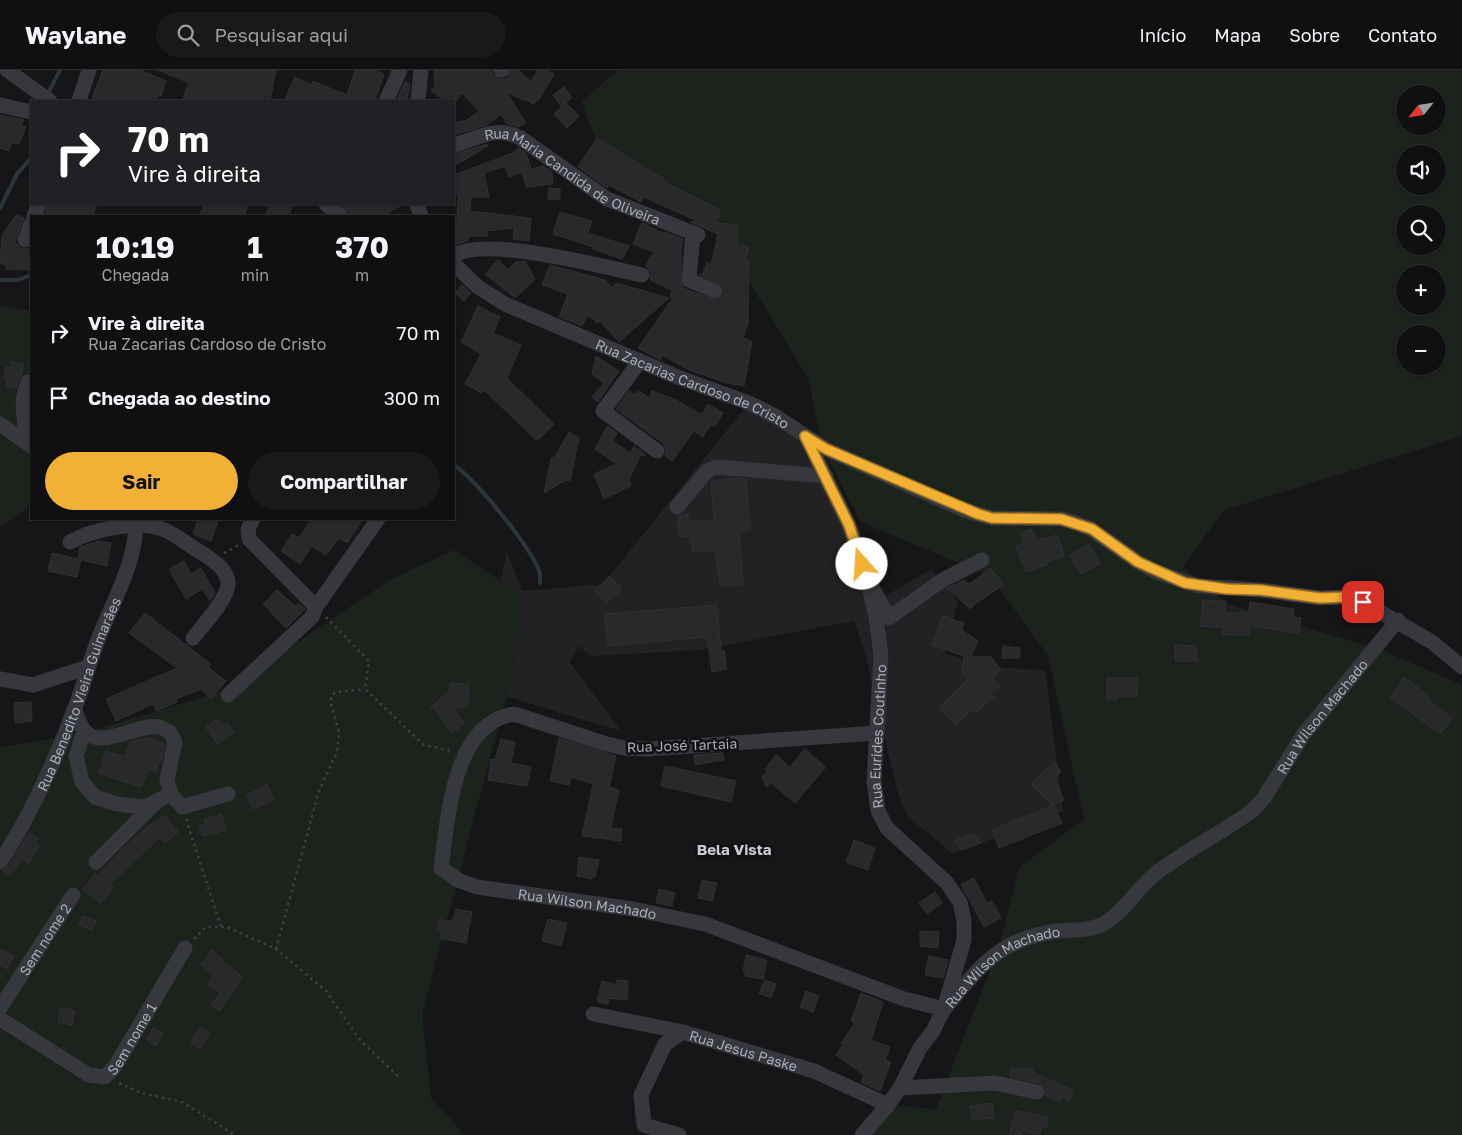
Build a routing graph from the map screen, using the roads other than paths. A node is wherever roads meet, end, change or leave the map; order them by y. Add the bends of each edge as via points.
1 (7, 70) edge
2 (89, 70) edge
3 (400, 70) edge
4 (421, 70) edge
5 (44, 98) edge
6 (79, 100) edge
7 (386, 100) edge
8 (418, 100) edge
9 (0, 105) edge
10 (30, 112) edge
11 (455, 145) edge
12 (30, 227) edge
13 (25, 240) dead end
14 (455, 256) edge
15 (455, 265) edge
16 (642, 275) dead end
17 (715, 291) dead end
18 (640, 361) junction
19 (28, 382) dead end
20 (0, 424) edge
21 (805, 436) junction
22 (29, 445) edge
23 (657, 451) dead end
24 (826, 476) junction
25 (677, 507) dead end
26 (252, 520) edge
27 (377, 520) edge
28 (136, 523) edge
29 (70, 542) dead end
30 (982, 560) dead end
31 (867, 578) junction
32 (316, 607) junction
33 (1398, 620) junction
34 (193, 638) dead end
35 (88, 667) junction
36 (1462, 667) edge
37 (0, 679) edge
38 (228, 695) dead end
39 (74, 709) junction
40 (84, 731) junction
41 (876, 733) junction
42 (171, 794) junction
43 (228, 794) dead end
44 (157, 802) junction
45 (0, 862) edge
46 (96, 862) dead end
47 (441, 868) joint
48 (73, 895) dead end
49 (185, 948) road end
50 (0, 1008) edge
51 (944, 1009) junction
52 (593, 1014) dead end
53 (0, 1019) edge
54 (683, 1032) junction
55 (900, 1088) junction
56 (1037, 1092) dead end
57 (888, 1106) junction
58 (679, 1135) edge
59 (862, 1135) edge

1 - 5 street
2 - 6 street
3 - 7 street
4 - 8 street
9 - 10 street
11 - 17 street, Rua Maria Candida de Oliveira via 491,132 506,132 520,137 607,199 696,234 689,280
12 - 13 street
14 - 16 street via 474,248 515,251
15 - 18 street, Rua Zacarias Cardoso de Cristo via 478,287 505,304
18 - 21 street, Rua Zacarias Cardoso de Cristo via 750,402
18 - 23 street via 603,411
19 - 22 street via 22,395 22,406
20 - 22 street
21 - 24 street
21 - 33 street, Rua Zacarias Cardoso de Cristo via 826,449 964,510 992,518 1061,519 1092,529 1138,562 1185,583 1320,598 1346,597
24 - 25 street via 716,467 707,471
24 - 31 street via 849,525
26 - 32 street via 248,529 249,539
27 - 32 street
28 - 29 street via 101,528
28 - 34 street via 165,530 225,572 228,584 224,596
28 - 35 street, Rua Benedito Vieira Guimarães via 130,563
30 - 31 street via 941,581 889,618
31 - 41 street, Rua Eurides Coutinho via 881,655
32 - 38 street via 312,618
33 - 36 street, Rua Zacarias Cardoso de Cristo
33 - 51 street, Rua Wilson Machado via 1303,735 1253,810 1165,866 1105,923 1092,929 1052,931 1030,936 990,956
35 - 37 street via 33,685
35 - 39 street, Rua Benedito Vieira Guimarães
39 - 40 street
39 - 45 street, Rua Benedito Vieira Guimarães via 38,799
40 - 42 street via 94,737 158,727 170,732 175,742 167,780
40 - 44 street via 76,756 82,782 95,797 117,804 145,807
41 - 47 street, Rua José Tartaia via 624,748 514,714 502,716 468,747 450,798
41 - 51 street, Rua Eurides Coutinho via 874,781 878,811 888,828 946,882 960,902 964,940
42 - 43 street via 182,807
42 - 44 street
44 - 46 street
47 - 51 street, Rua Wilson Machado via 458,880 477,887 633,909 705,924 904,998
48 - 50 street, Sem nome 2
49 - 53 street, Sem nome 1 via 116,1065 105,1076 90,1075
51 - 55 street, Rua Eurides Coutinho
52 - 54 street, Rua Jesus Paske
54 - 57 street, Rua Jesus Paske via 814,1071
54 - 58 street via 665,1044 641,1095 644,1125
55 - 56 street via 995,1083
55 - 57 street, Rua Eurides Coutinho
57 - 59 street, Rua Eurides Coutinho

